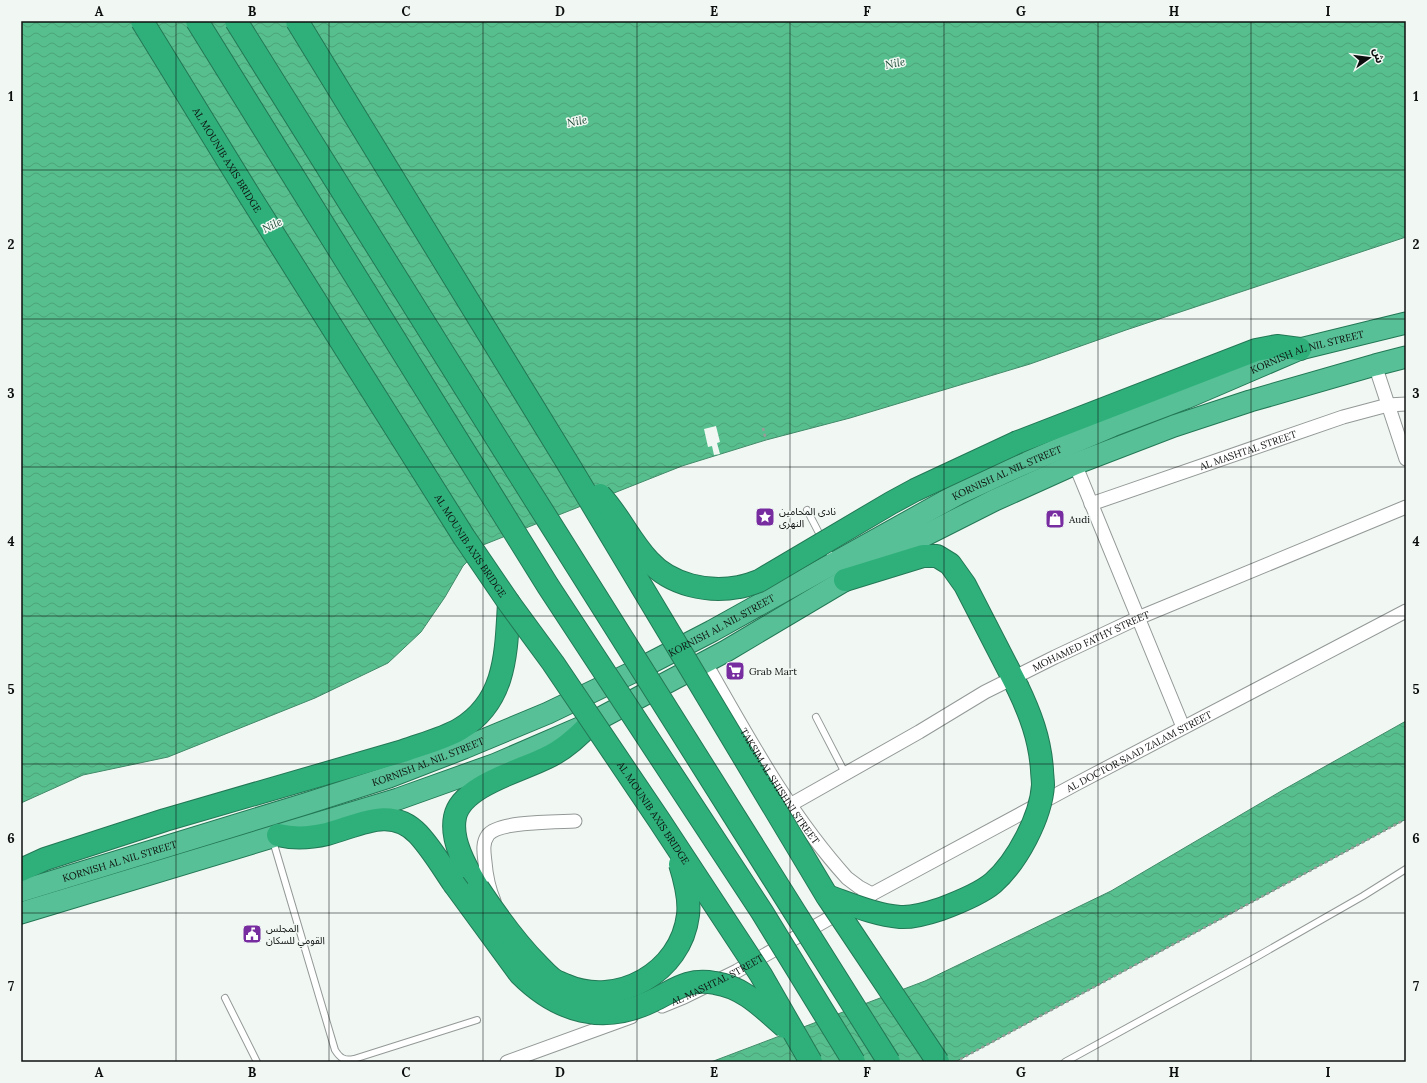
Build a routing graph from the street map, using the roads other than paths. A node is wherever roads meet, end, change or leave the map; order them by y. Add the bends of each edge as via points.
1 (142, 21) edge
2 (197, 21) edge
3 (236, 21) edge
4 (297, 21) edge
5 (1406, 322) edge
6 (1300, 349) junction
7 (1406, 358) edge
8 (1375, 365) junction
9 (1406, 404) edge
10 (1388, 405) junction
11 (1406, 459) edge
12 (1075, 464) junction
13 (570, 467) junction
14 (1091, 504) junction
15 (1406, 507) edge
16 (807, 510) dead end
17 (840, 571) junction
18 (508, 603) junction
19 (1406, 611) edge
20 (1138, 618) junction
21 (705, 662) junction
22 (1015, 682) junction
23 (816, 717) dead end
24 (591, 723) junction
25 (1183, 728) junction
26 (845, 773) junction
27 (790, 805) junction
28 (659, 820) junction
29 (575, 821) dead end
30 (275, 836) junction
31 (1406, 869) edge
32 (21, 870) edge
33 (21, 891) edge
34 (872, 894) junction
35 (827, 896) junction
36 (21, 913) edge
37 (225, 998) dead end
38 (627, 1019) junction
39 (477, 1020) dead end
40 (795, 1036) junction
41 (257, 1062) edge
42 (507, 1062) edge
43 (811, 1062) edge
44 (854, 1062) edge
45 (889, 1062) edge
46 (938, 1062) edge
47 (1065, 1062) edge

1 - 18 highway, AL MOUNIB AXIS BRIDGE, bridge via 464,537
2 - 44 highway, bridge via 548,586 762,912
3 - 45 highway, bridge
4 - 13 highway, bridge
5 - 6 highway, KORNISH AL NIL STREET
6 - 13 highway, bridge via 1277,346 1256,350 1018,442 915,490 759,581 740,587 700,588 663,574 649,561 604,499
6 - 17 highway, KORNISH AL NIL STREET via 1186,398 1112,426 958,494
7 - 8 highway, KORNISH AL NIL STREET
8 - 10 street
8 - 12 highway, KORNISH AL NIL STREET via 1174,426
9 - 10 street, AL MASHTAL STREET
10 - 11 street
10 - 14 street, AL MASHTAL STREET via 1342,417
12 - 14 street
12 - 17 highway, KORNISH AL NIL STREET via 995,500 896,550
13 - 35 highway, bridge
14 - 20 street
15 - 20 street, MOHAMED FATHY STREET
16 - 17 lane
17 - 21 highway, KORNISH AL NIL STREET
17 - 22 highway via 923,556 937,556 950,564 965,585
17 - 33 highway, KORNISH AL NIL STREET via 631,674 548,713 464,748 389,777 312,802
18 - 28 highway, AL MOUNIB AXIS BRIDGE, bridge via 554,663
18 - 32 highway via 502,672 493,694 479,714 461,729 403,751 165,820
19 - 25 street, AL DOCTOR SAAD ZALAM STREET
20 - 22 street, MOHAMED FATHY STREET via 1055,657
20 - 25 street
21 - 24 highway, KORNISH AL NIL STREET
21 - 27 street, TAKSIM AL SHISHNI STREET
22 - 26 street, MOHAMED FATHY STREET via 985,692
22 - 35 highway, bridge via 1036,730 1043,785 1038,810 1011,863 992,884 962,901 928,913 901,917 876,913
23 - 26 lane
24 - 28 highway, bridge via 563,748 480,788 464,799 455,817 455,837 463,862 478,888 513,936 553,980 576,990 602,993 627,989 649,978 668,961 681,939 688,915 688,890 680,865
24 - 30 highway, KORNISH AL NIL STREET via 496,764 404,797
25 - 34 street, AL DOCTOR SAAD ZALAM STREET
26 - 27 street, MOHAMED FATHY STREET
27 - 34 street, TAKSIM AL SHISHNI STREET via 848,878
28 - 40 highway, AL MOUNIB AXIS BRIDGE, bridge via 761,976
29 - 38 street via 521,824 491,832 483,846 492,897 502,920 530,963 572,994 617,1000 622,1003
30 - 36 highway, KORNISH AL NIL STREET
30 - 39 lane via 339,1057 346,1060 354,1059
30 - 40 highway, bridge via 303,838 376,819 399,821 418,834 520,974 541,993 560,1004 593,1013 626,1011 642,1006 685,984 714,982 741,992
31 - 47 lane via 1363,896
34 - 38 street, AL MASHTAL STREET via 737,971 684,998
35 - 46 highway, bridge
37 - 41 lane
38 - 42 street, AL MASHTAL STREET
40 - 43 highway, AL MOUNIB AXIS BRIDGE, bridge

